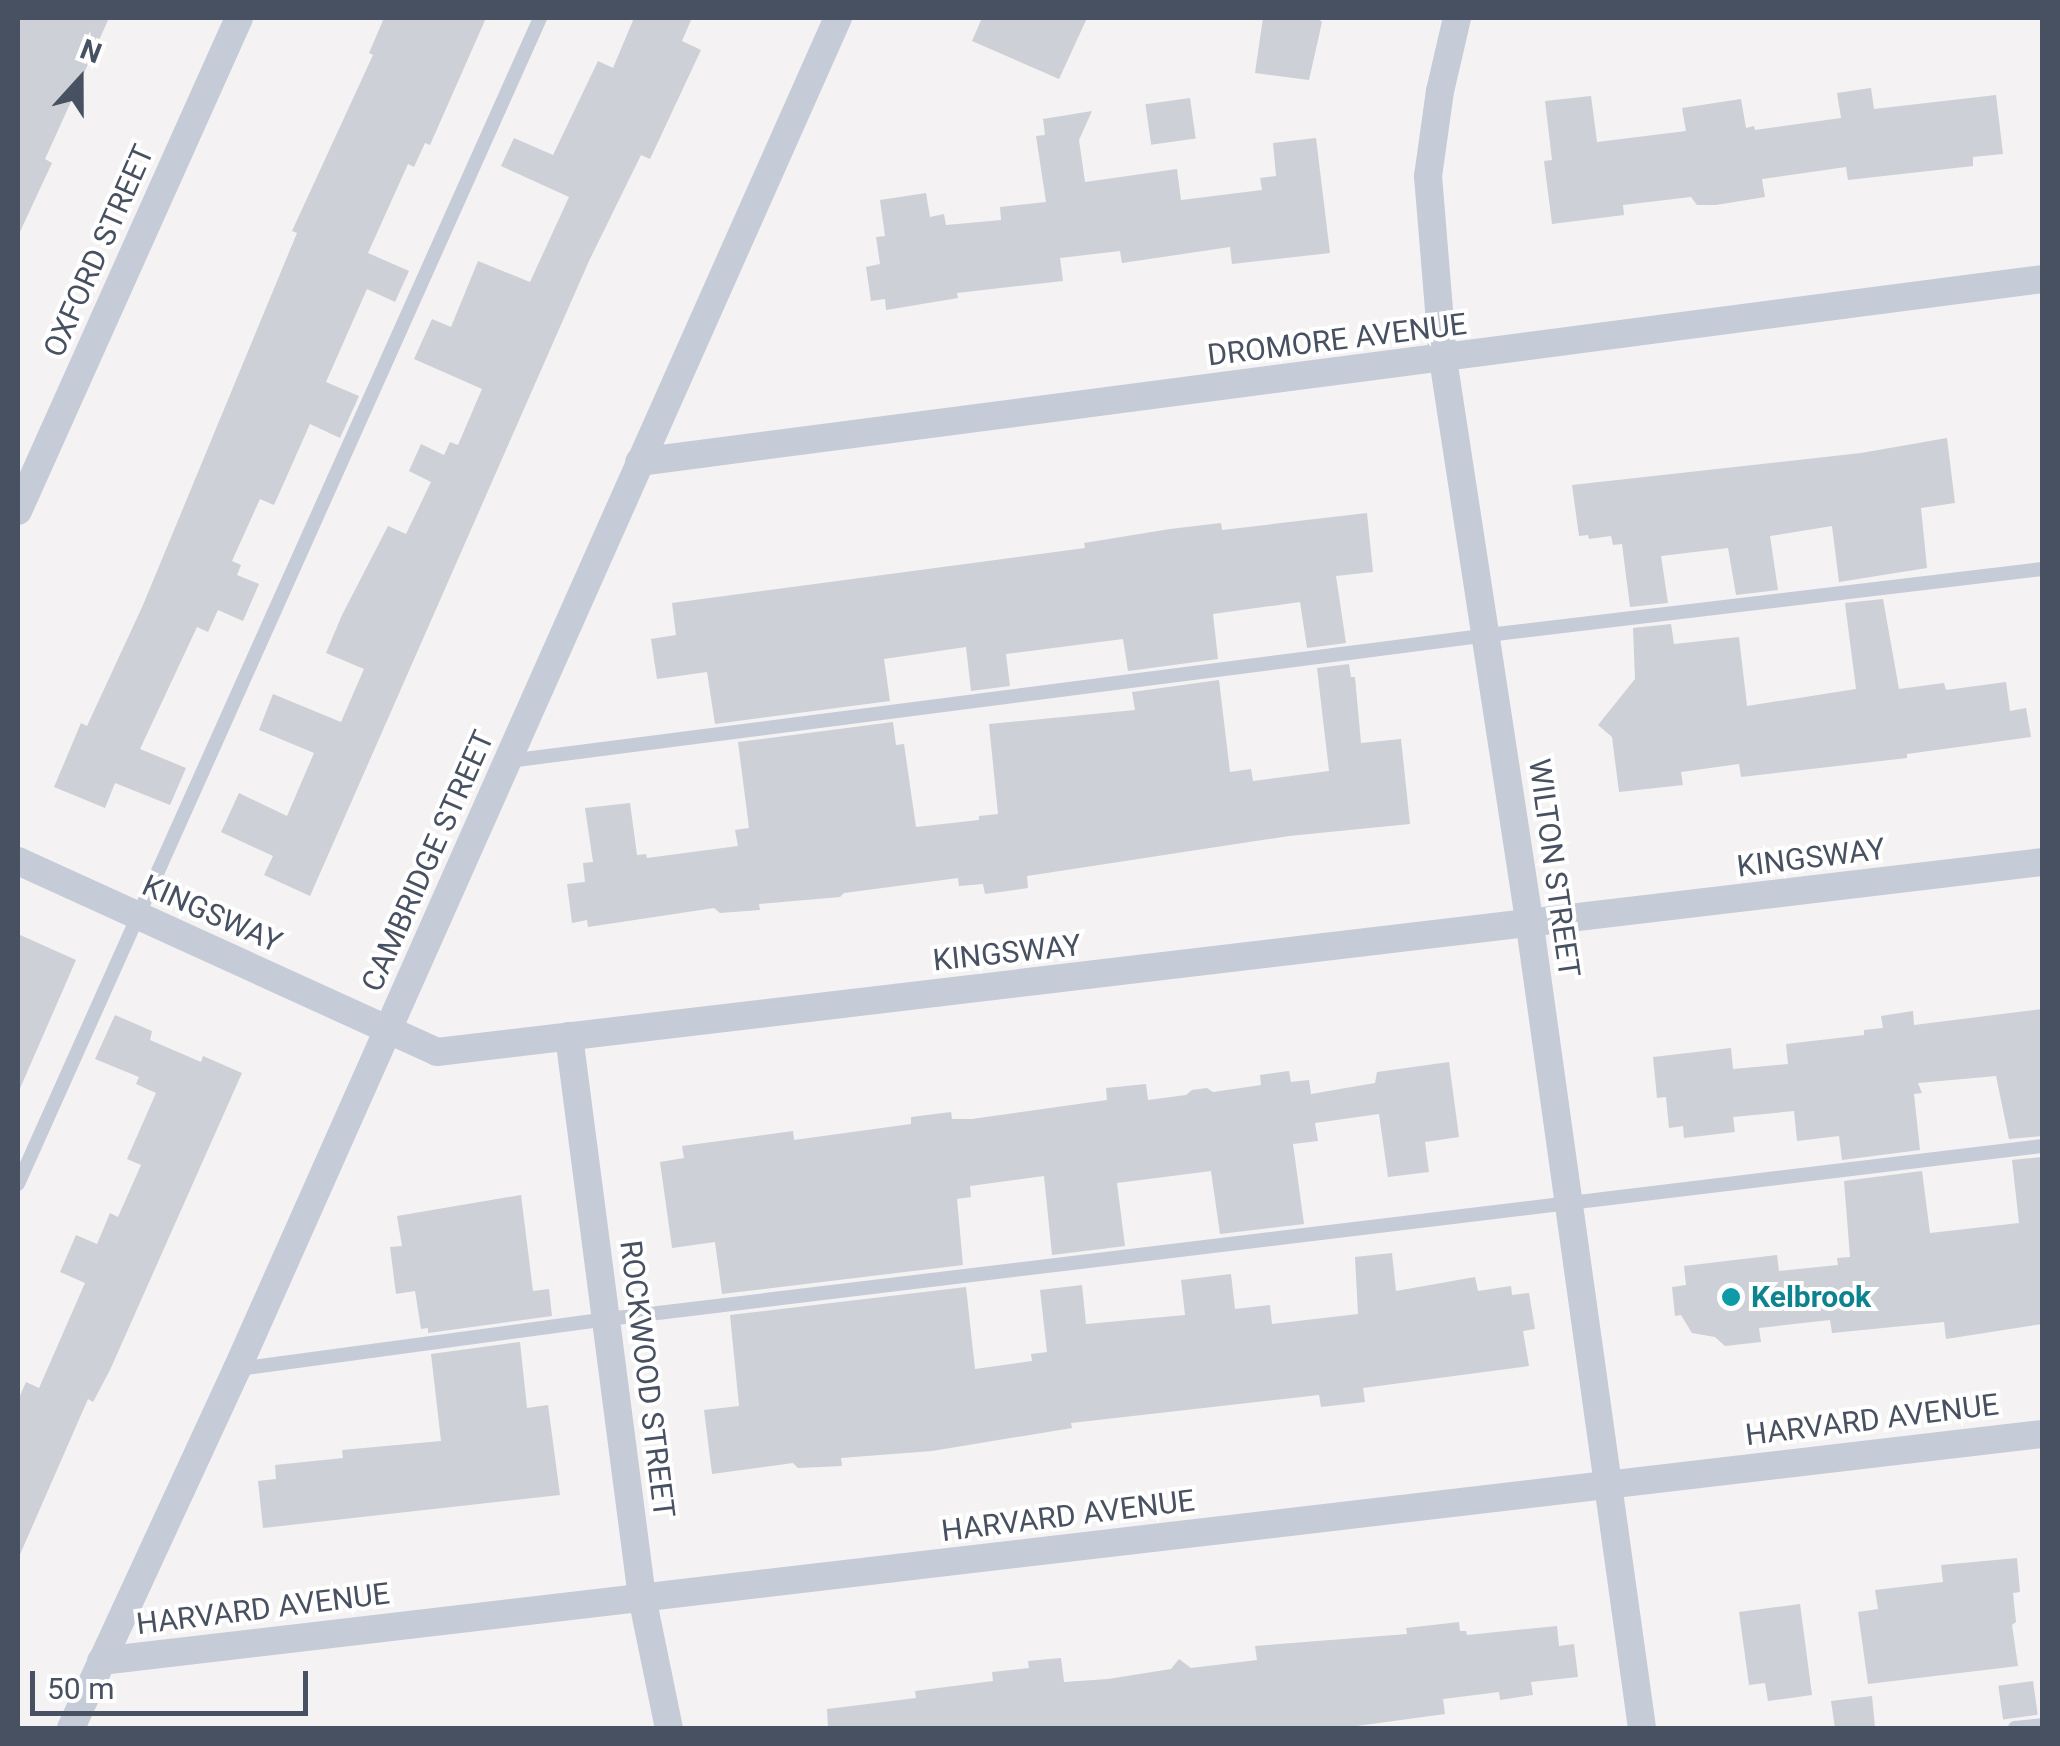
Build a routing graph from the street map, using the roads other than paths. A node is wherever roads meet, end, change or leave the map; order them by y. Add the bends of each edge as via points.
1 (239, 18) edge
2 (540, 18) edge
3 (838, 18) edge
4 (1457, 18) edge
5 (2042, 279) edge
6 (1442, 360) junction
7 (639, 462) junction
8 (18, 511) edge
9 (2042, 570) edge
10 (1488, 635) junction
11 (508, 761) junction
12 (18, 860) edge
13 (2042, 862) edge
14 (137, 915) junction
15 (1530, 926) junction
16 (387, 1029) junction
17 (569, 1036) junction
18 (2042, 1146) edge
19 (18, 1184) edge
20 (1570, 1205) junction
21 (608, 1319) junction
22 (237, 1369) junction
23 (2042, 1434) edge
24 (1610, 1486) junction
25 (642, 1597) junction
26 (101, 1662) junction
27 (2042, 1725) edge
28 (72, 1728) edge
29 (669, 1728) edge
30 (1642, 1728) edge
31 (2014, 1728) edge

1 - 8 street, OXFORD STREET
2 - 14 lane
3 - 7 street, CAMBRIDGE STREET
4 - 6 street, WILTON STREET via 1428,176
5 - 6 street, DROMORE AVENUE
6 - 7 street, DROMORE AVENUE
6 - 10 street, WILTON STREET
7 - 11 street, CAMBRIDGE STREET
9 - 10 lane
10 - 11 lane
10 - 15 street, WILTON STREET
11 - 16 street, CAMBRIDGE STREET
12 - 14 street, KINGSWAY
13 - 15 street, KINGSWAY
14 - 16 street, KINGSWAY
14 - 19 lane
15 - 17 street, KINGSWAY
15 - 20 street, WILTON STREET
16 - 17 street, KINGSWAY via 438,1052
16 - 22 street, CAMBRIDGE STREET
17 - 21 street, ROCKWOOD STREET
18 - 20 lane
20 - 21 lane
20 - 24 street, WILTON STREET
21 - 22 lane
21 - 25 street, ROCKWOOD STREET
22 - 26 street, CAMBRIDGE STREET
23 - 24 street, HARVARD AVENUE
24 - 25 street, HARVARD AVENUE
24 - 30 street, WILTON STREET
25 - 26 street, HARVARD AVENUE
25 - 29 street, ROCKWOOD STREET
26 - 28 street, CAMBRIDGE STREET
27 - 31 lane

